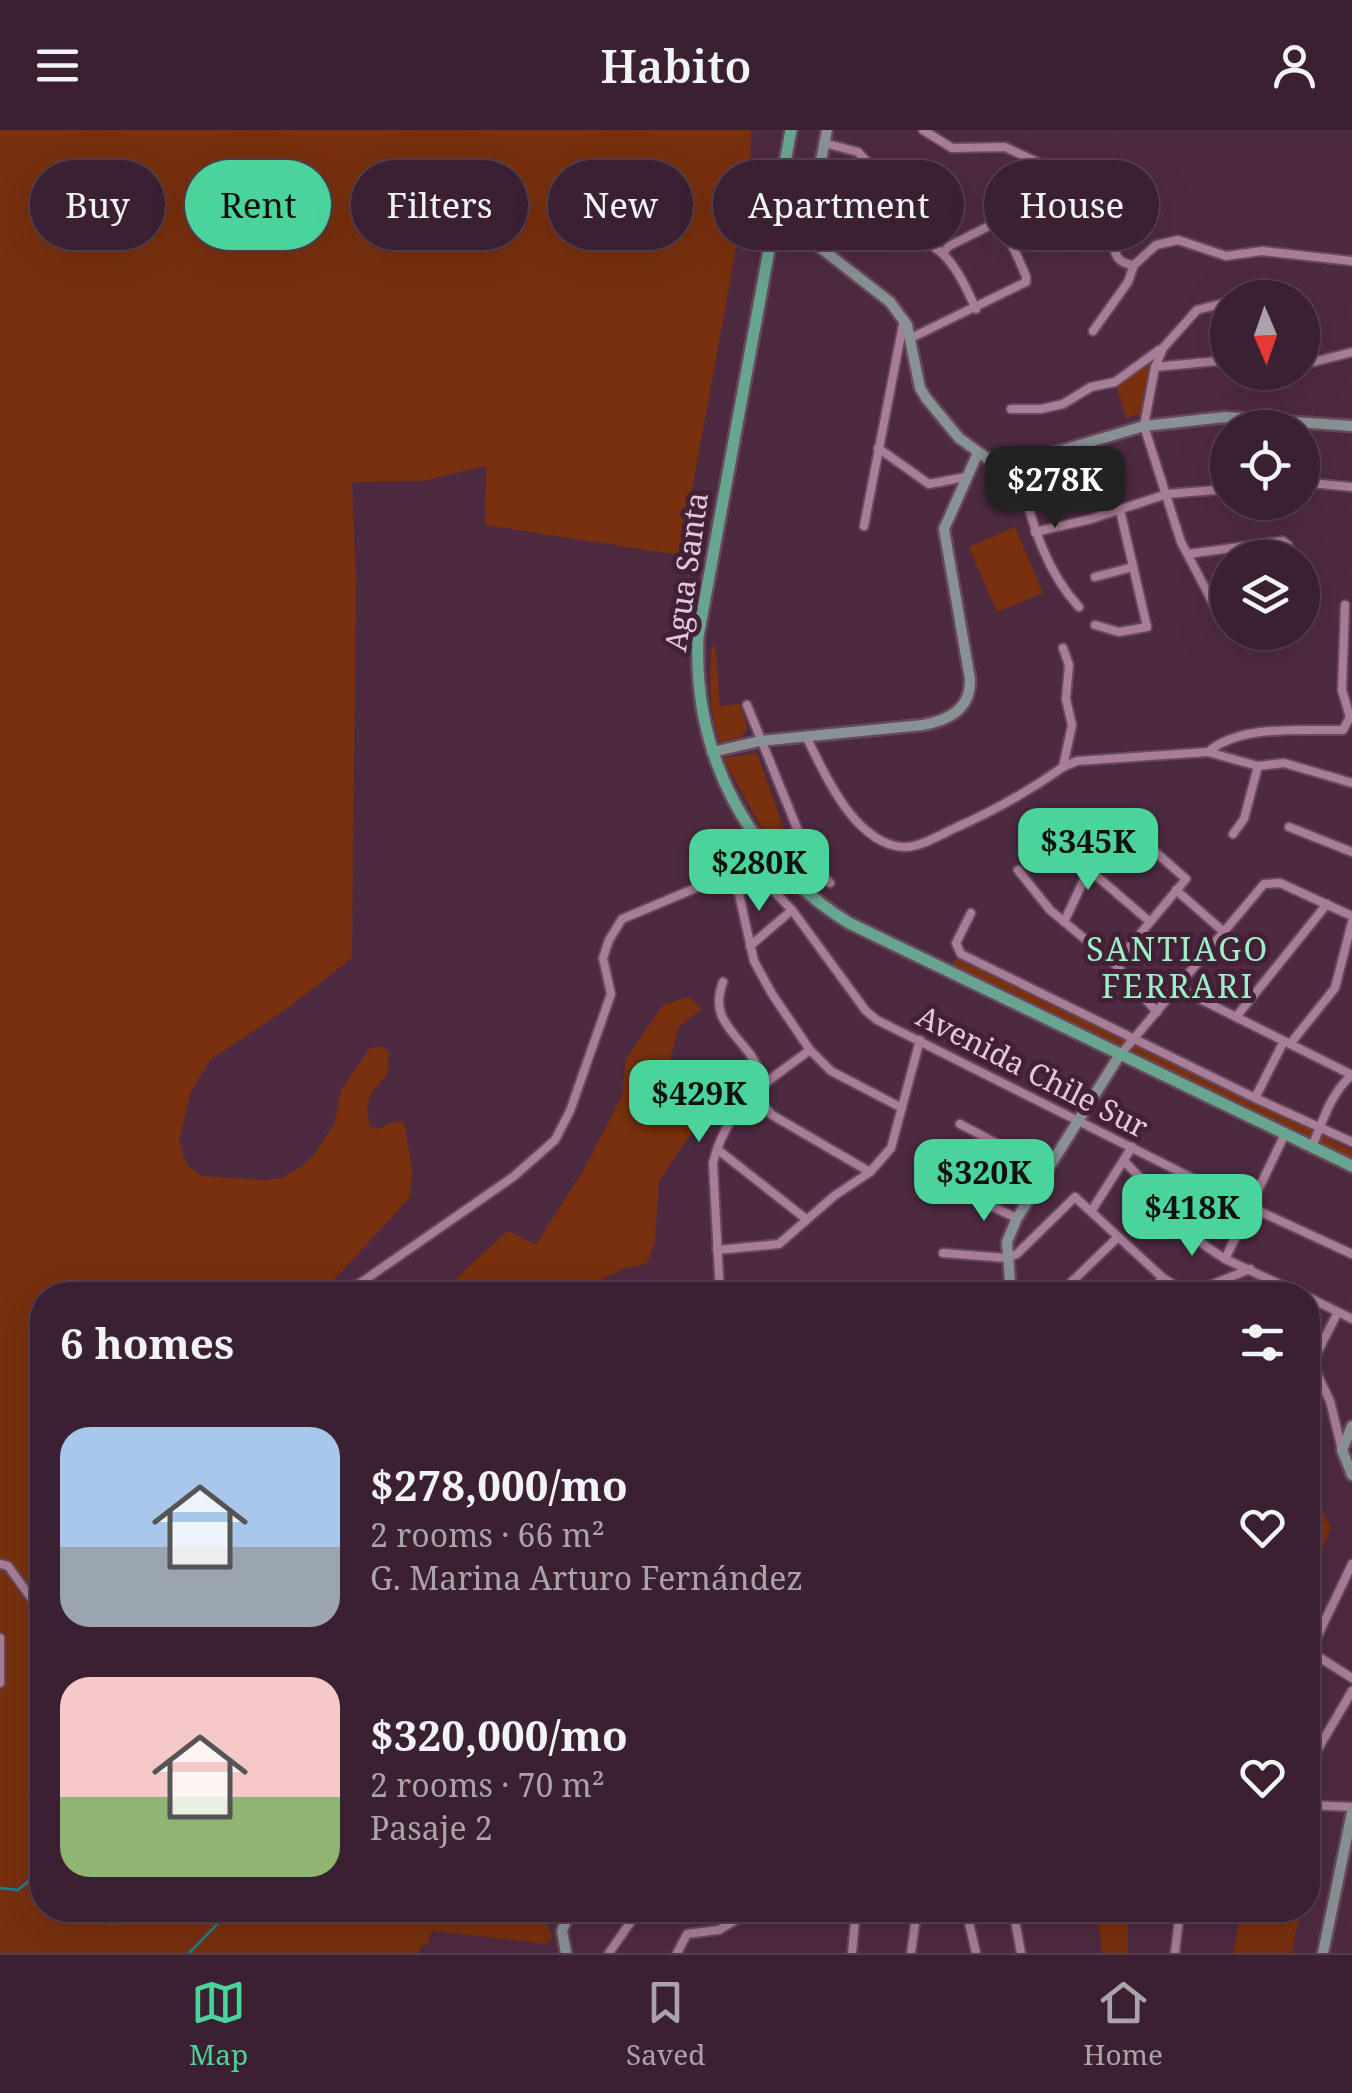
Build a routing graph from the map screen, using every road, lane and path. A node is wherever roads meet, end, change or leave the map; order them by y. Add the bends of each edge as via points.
1 (791, 130) edge
2 (827, 130) edge
3 (924, 130) edge
4 (824, 143) junction
5 (787, 160) edge
6 (820, 160) edge
7 (773, 250) edge
8 (823, 250) edge
9 (942, 253) junction
10 (1352, 261) edge
11 (1134, 265) junction
12 (1210, 307) edge
13 (976, 309) junction
14 (904, 320) junction
15 (1093, 332) dead end
16 (911, 338) junction
17 (1163, 348) junction
18 (1352, 352) edge
19 (1320, 360) edge
20 (1210, 362) edge
21 (1155, 367) junction
22 (1011, 409) dead end
23 (1144, 426) junction
24 (1352, 426) edge
25 (878, 448) junction
26 (978, 455) junction
27 (1016, 464) junction
28 (966, 476) junction
29 (1320, 484) edge
30 (1352, 487) edge
31 (1210, 490) edge
32 (1166, 494) junction
33 (1120, 510) junction
34 (864, 526) dead end
35 (1035, 532) junction
36 (1210, 551) edge
37 (1188, 554) junction
38 (1134, 567) junction
39 (1095, 577) dead end
40 (1210, 597) edge
41 (1345, 605) dead end
42 (1079, 607) dead end
43 (1096, 626) dead end
44 (1063, 648) dead end
45 (747, 706) dead end
46 (806, 736) junction
47 (760, 741) junction
48 (712, 752) junction
49 (1208, 752) junction
50 (1258, 766) junction
51 (1063, 767) junction
52 (1352, 783) edge
53 (1124, 825) dead end
54 (1289, 827) dead end
55 (1233, 834) dead end
56 (1051, 837) dead end
57 (760, 846) junction
58 (1352, 852) edge
59 (746, 862) junction
60 (1089, 869) junction
61 (1018, 870) dead end
62 (734, 872) junction
63 (830, 884) dead end
64 (1176, 890) junction
65 (1327, 904) junction
66 (792, 910) junction
67 (971, 913) dead end
68 (1352, 919) edge
69 (1150, 921) junction
70 (1064, 922) junction
71 (1224, 932) junction
72 (750, 946) junction
73 (961, 954) junction
74 (1115, 964) junction
75 (946, 972) junction
76 (723, 982) dead end
77 (1178, 988) junction
78 (1157, 1012) junction
79 (1236, 1017) junction
80 (920, 1040) junction
81 (1135, 1040) junction
82 (1287, 1042) junction
83 (810, 1050) junction
84 (1119, 1056) junction
85 (1352, 1075) edge
86 (764, 1084) junction
87 (752, 1093) junction
88 (1255, 1098) junction
89 (902, 1108) junction
90 (1080, 1121) junction
91 (960, 1124) dead end
92 (1320, 1127) junction
93 (1285, 1134) junction
94 (1352, 1142) edge
95 (1132, 1147) junction
96 (1312, 1147) junction
97 (717, 1149) junction
98 (1125, 1162) junction
99 (1352, 1166) edge
100 (1047, 1170) junction
101 (870, 1172) junction
102 (967, 1195) dead end
103 (1250, 1207) junction
104 (1092, 1210) junction
105 (806, 1218) junction
106 (1017, 1218) junction
107 (1118, 1238) junction
108 (717, 1250) junction
109 (942, 1253) dead end
110 (1352, 1254) edge
111 (1006, 1258) junction
112 (1225, 1259) junction
113 (1250, 1269) junction
114 (1163, 1278) junction
115 (362, 1282) edge
116 (720, 1282) edge
117 (1009, 1282) edge
118 (1072, 1282) edge
119 (1159, 1282) edge
120 (1170, 1282) edge
121 (1218, 1282) edge
122 (1276, 1282) edge
123 (1320, 1303) edge
124 (1338, 1312) junction
125 (1352, 1319) edge
126 (1320, 1344) edge
127 (1320, 1382) edge
128 (1352, 1426) edge
129 (1342, 1450) junction
130 (1352, 1474) edge
131 (0, 1564) edge
132 (1352, 1564) edge
133 (30, 1596) edge
134 (1320, 1631) edge
135 (0, 1638) edge
136 (1320, 1660) edge
137 (1352, 1678) edge
138 (0, 1683) edge
139 (1352, 1691) edge
140 (1320, 1746) edge
141 (1320, 1806) edge
142 (1352, 1809) edge
143 (566, 1922) edge
144 (631, 1922) edge
145 (732, 1922) edge
146 (855, 1922) edge
147 (915, 1922) edge
148 (969, 1922) edge
149 (1016, 1922) edge
150 (1179, 1922) edge
151 (566, 1953) edge
152 (609, 1953) edge
153 (676, 1953) edge
154 (852, 1953) edge
155 (911, 1953) edge
156 (976, 1953) edge
157 (1022, 1953) edge
158 (1175, 1953) edge
159 (1323, 1953) edge

1 - 5 main road, Agua Santa
2 - 4 street
3 - 11 street via 952,148 1005,147 1111,197 1117,207 1115,255
4 - 6 street
4 - 9 street via 858,152 881,177 881,202 863,230 867,242 914,239
7 - 48 main road, Agua Santa via 700,618 698,680
8 - 14 street
9 - 13 street
9 - 13 street via 994,221 1005,224 1027,280
10 - 11 street via 1262,251 1226,256 1178,240 1156,246
11 - 15 street
12 - 17 street via 1197,310
13 - 16 street
14 - 16 street
14 - 25 street
16 - 26 street via 920,388
17 - 21 street
17 - 22 street via 1115,382 1058,406
18 - 19 street
20 - 21 street
21 - 23 street
23 - 24 street via 1225,417
23 - 27 street
23 - 32 street
25 - 28 street via 929,484
25 - 34 street
26 - 27 street
26 - 28 street
27 - 35 street
28 - 46 street via 944,529 970,690 940,722
29 - 30 street
31 - 32 street
32 - 33 street
32 - 37 street
33 - 35 street
33 - 38 street
35 - 42 street via 1060,587
36 - 37 street
37 - 40 street
38 - 39 street
38 - 43 street via 1147,627 1119,632
41 - 49 street via 1342,690 1350,717 1344,730 1222,739
44 - 51 street via 1072,725
45 - 47 street
46 - 47 street
46 - 51 street via 852,816 881,841 908,848 989,813
47 - 48 street
47 - 63 street via 812,864
48 - 57 main road, Agua Santa via 728,795
49 - 50 street
49 - 51 street via 1077,760
50 - 52 street via 1284,762
50 - 55 street via 1244,819
53 - 64 street via 1186,879
54 - 58 street
56 - 60 street
57 - 59 street
57 - 75 main road, Agua Santa via 836,914
59 - 62 street
59 - 66 street, Avenida Chile Sur
60 - 69 street
60 - 70 street
61 - 70 street
62 - 72 street
62 - 115 street via 622,919 604,958 611,994 555,1140
64 - 69 street
64 - 71 street
65 - 68 street
65 - 71 street via 1280,883 1264,884
65 - 79 street
66 - 72 street
66 - 80 street, Avenida Chile Sur via 866,1011
67 - 73 street via 956,943
68 - 82 street via 1335,988
69 - 74 street
70 - 74 street
71 - 77 street
72 - 83 street
73 - 75 street
73 - 81 street
74 - 78 street
75 - 84 main road, Agua Santa
76 - 86 street via 722,1021 752,1056
77 - 78 street
77 - 79 street
78 - 81 street
79 - 82 street
80 - 89 street
80 - 90 street, Avenida Chile Sur
81 - 84 street
81 - 88 street
82 - 85 street
82 - 88 street
83 - 86 street
83 - 89 street via 830,1071
84 - 90 street
84 - 93 main road, Agua Santa
85 - 92 street
86 - 87 street
87 - 97 street
87 - 101 street via 772,1115
88 - 92 street
89 - 101 street via 891,1148
90 - 95 street, Avenida Chile Sur
90 - 100 street
91 - 100 street
92 - 94 street
92 - 96 street
93 - 96 main road, Agua Santa
93 - 103 street
95 - 98 street
95 - 103 street, Avenida Chile Sur
96 - 99 main road, Agua Santa
97 - 105 street
97 - 108 street
98 - 104 street
98 - 112 street
100 - 106 street
101 - 105 street
102 - 106 street
103 - 110 street, Avenida Chile Sur
103 - 112 street
104 - 107 street
104 - 111 street via 1069,1199 1024,1250
105 - 108 street via 778,1244
106 - 111 street
107 - 114 street
107 - 118 street
108 - 116 street
109 - 111 street
111 - 117 street
112 - 113 street
113 - 121 street
113 - 122 street
114 - 119 street
114 - 120 street
123 - 124 street
124 - 125 street
124 - 126 street
127 - 129 street
128 - 129 street
129 - 130 street
131 - 133 street
132 - 134 street
135 - 138 street
136 - 137 street
139 - 140 street
141 - 142 street
142 - 159 street
143 - 151 street
144 - 152 street
145 - 153 street via 687,1934
146 - 154 street
147 - 155 street
148 - 156 street
149 - 157 street
150 - 158 street

